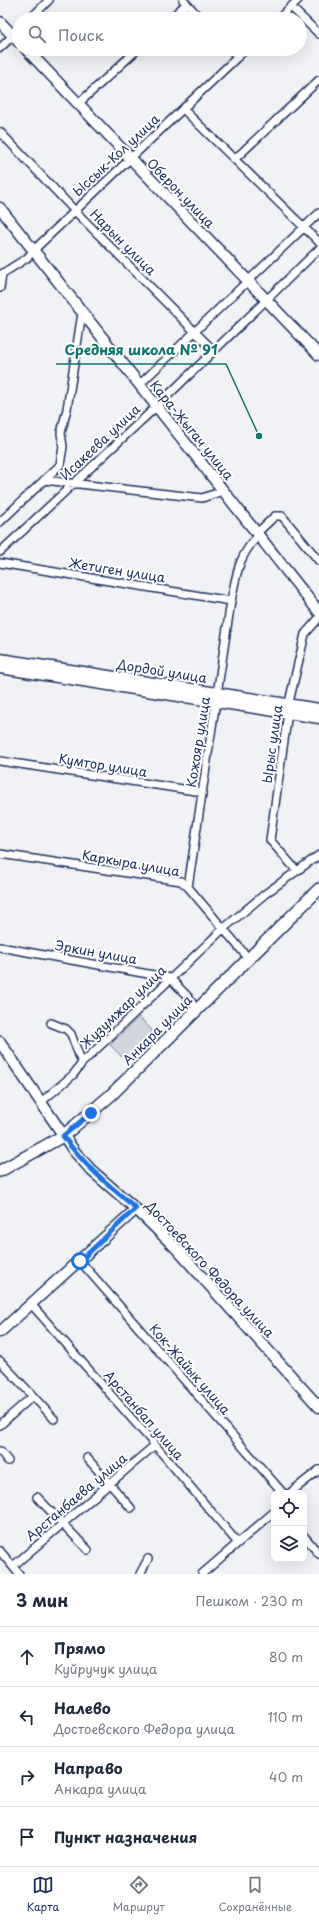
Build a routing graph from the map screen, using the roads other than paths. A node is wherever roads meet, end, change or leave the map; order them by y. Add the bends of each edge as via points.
1 (49, 0) edge
2 (298, 0) edge
3 (185, 2) edge
4 (291, 6) junction
5 (37, 12) edge
6 (176, 12) edge
7 (194, 12) edge
8 (285, 12) edge
9 (297, 12) edge
10 (0, 22) edge
11 (307, 22) edge
12 (12, 32) edge
13 (319, 34) edge
14 (12, 40) edge
15 (0, 48) edge
16 (33, 56) edge
17 (130, 56) edge
18 (238, 57) edge
19 (319, 80) edge
20 (78, 104) junction
21 (183, 109) junction
22 (0, 132) edge
23 (130, 159) junction
24 (235, 159) junction
25 (0, 208) edge
26 (75, 211) junction
27 (319, 213) edge
28 (305, 227) junction
29 (319, 242) edge
30 (319, 249) edge
31 (33, 251) junction
32 (1, 274) edge
33 (248, 282) junction
34 (0, 288) edge
35 (267, 301) junction
36 (82, 313) junction
37 (194, 331) junction
38 (214, 351) junction
39 (318, 353) edge
40 (139, 385) junction
41 (156, 407) junction
42 (44, 480) junction
43 (74, 482) junction
44 (223, 491) junction
45 (0, 522) edge
46 (258, 534) junction
47 (0, 552) edge
48 (319, 560) edge
49 (0, 563) edge
50 (230, 601) junction
51 (319, 612) edge
52 (319, 618) edge
53 (0, 659) edge
54 (0, 668) edge
55 (217, 698) junction
56 (288, 709) junction
57 (319, 709) edge
58 (319, 718) edge
59 (0, 761) edge
60 (202, 792) junction
61 (0, 854) edge
62 (319, 855) edge
63 (297, 871) junction
64 (188, 887) junction
65 (319, 890) edge
66 (223, 930) junction
67 (0, 947) edge
68 (249, 959) junction
69 (170, 978) junction
70 (197, 1011) junction
71 (51, 1023) dead end
72 (0, 1042) edge
73 (82, 1063) junction
74 (41, 1102) junction
75 (63, 1136) junction
76 (0, 1172) edge
77 (136, 1208) junction
78 (80, 1261) junction
79 (31, 1304) junction
80 (0, 1332) edge
81 (0, 1361) edge
82 (33, 1396) junction
83 (319, 1407) edge
84 (54, 1419) dead end
85 (0, 1425) edge
86 (155, 1445) junction
87 (0, 1451) edge
88 (87, 1458) dead end
89 (8, 1461) dead end
90 (319, 1470) edge
91 (109, 1484) junction
92 (280, 1490) edge
93 (294, 1490) edge
94 (37, 1497) dead end
95 (132, 1508) dead end
96 (271, 1514) edge
97 (62, 1524) junction
98 (307, 1540) edge
99 (237, 1542) junction
100 (88, 1550) dead end
101 (319, 1554) edge
102 (1, 1556) edge
103 (148, 1560) dead end
104 (13, 1566) junction
105 (19, 1574) edge
106 (140, 1574) edge
107 (202, 1574) edge

1 - 5 street
2 - 4 street
3 - 6 street
3 - 7 street
4 - 8 street
4 - 9 street
10 - 12 street
11 - 13 street
14 - 15 street
16 - 20 street, Оберон улица
17 - 20 street
18 - 21 street, Ыссык-Кол улица
19 - 24 street
20 - 23 street, Оберон улица
21 - 23 street, Ыссык-Кол улица
21 - 24 street
22 - 26 street, Нарын улица
23 - 26 street, Ыссык-Кол улица
23 - 33 street, Оберон улица
24 - 28 street
25 - 31 street, Кара-Жыгач улица
26 - 31 street, Ыссык-Кол улица
26 - 37 street, Нарын улица
27 - 28 street, Исакеева улица
28 - 29 street
28 - 33 street, Исакеева улица
30 - 35 street, Исакеева улица
31 - 32 street, Ыссык-Кол улица via 27,258
31 - 36 street, Кара-Жыгач улица
32 - 34 street
33 - 35 street, Оберон улица
33 - 37 street, Исакеева улица
35 - 38 street, Исакеева улица
35 - 39 street, Оберон улица
36 - 40 street, Кара-Жыгач улица
36 - 42 street, Исакеева улица via 67,409 62,422 60,465
37 - 38 street, Нарын улица
37 - 40 street, Исакеева улица
38 - 41 street, Исакеева улица
40 - 41 street, Кара-Жыгач улица
41 - 43 street, Исакеева улица
41 - 44 street, Кара-Жыгач улица
42 - 43 street
42 - 45 street, Исакеева улица
43 - 44 street via 202,498
43 - 47 street, Исакеева улица
44 - 46 street, Кара-Жыгач улица
46 - 48 street, Кожояр улица via 275,516 282,516
46 - 50 street, Кожояр улица via 247,547 239,565
46 - 51 street, Кара-Жыгач улица
49 - 50 street, Жетиген улица
50 - 55 street, Кожояр улица
52 - 56 street, Ырыс улица via 305,634
53 - 55 street, Дордой улица
54 - 55 street, Дордой улица
55 - 56 street, Дордой улица
55 - 60 street, Кожояр улица
56 - 57 street, Дордой улица
56 - 58 street, Дордой улица
56 - 63 street, Ырыс улица via 270,840
59 - 60 street, Кумтор улица
60 - 64 street, Кожояр улица
61 - 64 street, Каркыра улица via 181,881
62 - 63 street, Жузумжар улица
63 - 66 street, Жузумжар улица
64 - 66 street, Каркыра улица
65 - 68 main road, Анкара улица
66 - 68 street, Каркыра улица
66 - 69 street, Жузумжар улица
67 - 69 street, Эркин улица
68 - 70 main road, Анкара улица
69 - 70 street via 189,998
69 - 73 street, Жузумжар улица
70 - 75 main road, Анкара улица via 111,1095
71 - 73 street via 71,1034
72 - 74 street, Достоевского Федора улица
73 - 74 street, Жузумжар улица via 73,1075
74 - 75 street, Достоевского Федора улица
75 - 76 main road, Анкара улица
75 - 77 street, Достоевского Федора улица via 92,1171
77 - 78 street
77 - 83 street, Достоевского Федора улица via 180,1252
78 - 79 street
78 - 92 street, Кок-Жайык улица
79 - 80 street
79 - 86 street, Арстанбап улица
81 - 82 street
82 - 84 street
82 - 85 street
86 - 91 street, Арстанбаева улица
86 - 99 street, Арстанбап улица
87 - 89 street
88 - 91 street
90 - 93 street
91 - 95 street
91 - 97 street, Арстанбаева улица
94 - 97 street
96 - 99 street
97 - 100 street
97 - 104 street, Арстанбаева улица
98 - 101 street
99 - 107 street
102 - 104 street
103 - 106 street
104 - 105 street

